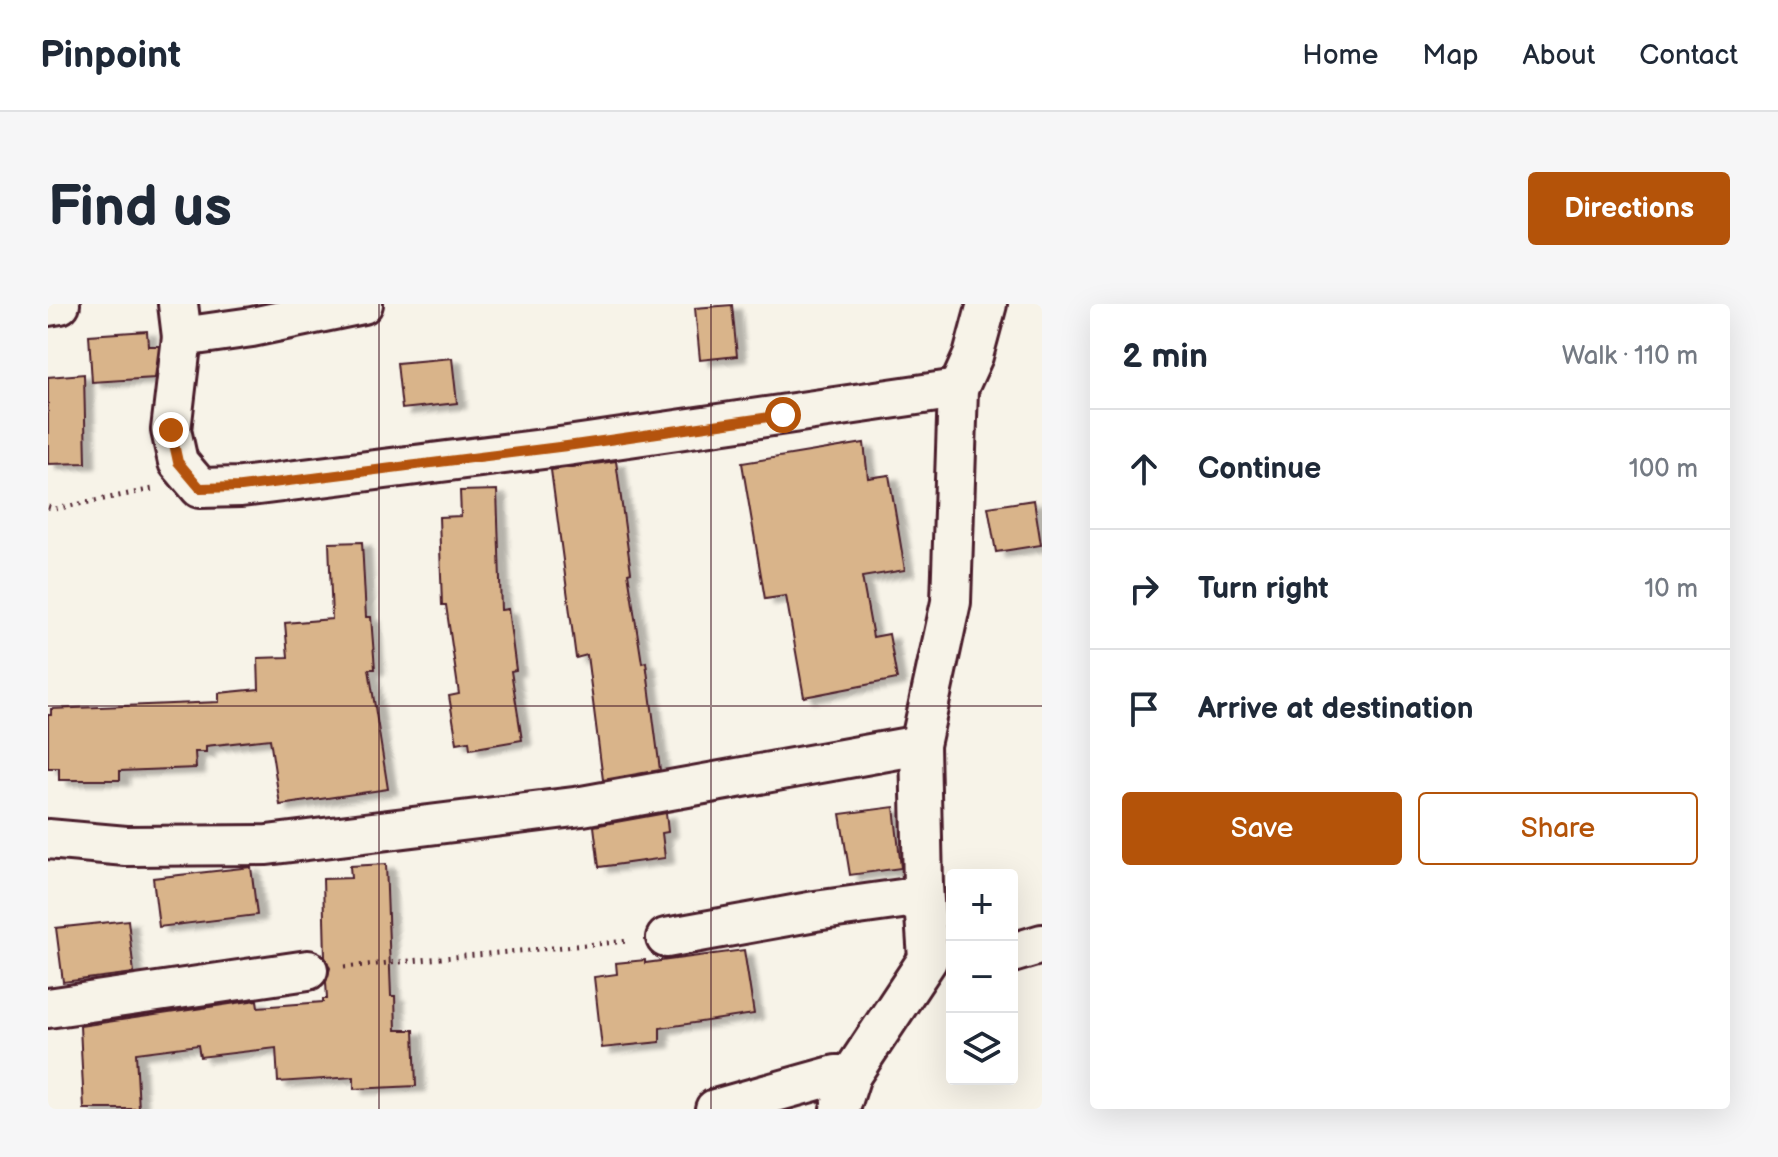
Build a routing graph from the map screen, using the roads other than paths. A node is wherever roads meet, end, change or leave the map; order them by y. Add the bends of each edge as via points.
1 (60, 304) edge
2 (363, 304) edge
3 (987, 304) edge
4 (48, 306) edge
5 (180, 321) edge
6 (958, 389) junction
7 (920, 745) junction
8 (48, 839) edge
9 (923, 896) junction
10 (666, 938) road end
11 (1042, 944) edge
12 (1018, 951) edge
13 (940, 964) edge
14 (308, 970) road end
15 (48, 1008) edge
16 (846, 1092) edge
17 (715, 1109) edge

1 - 4 street
2 - 5 street via 252,327
3 - 6 street
5 - 6 street via 171,430 178,462 200,488 567,446
6 - 7 street via 951,602
7 - 8 street via 582,806 267,845 126,846
7 - 9 street
9 - 10 street
9 - 13 street
11 - 12 street
13 - 16 street
14 - 15 street
16 - 17 street via 836,1075

